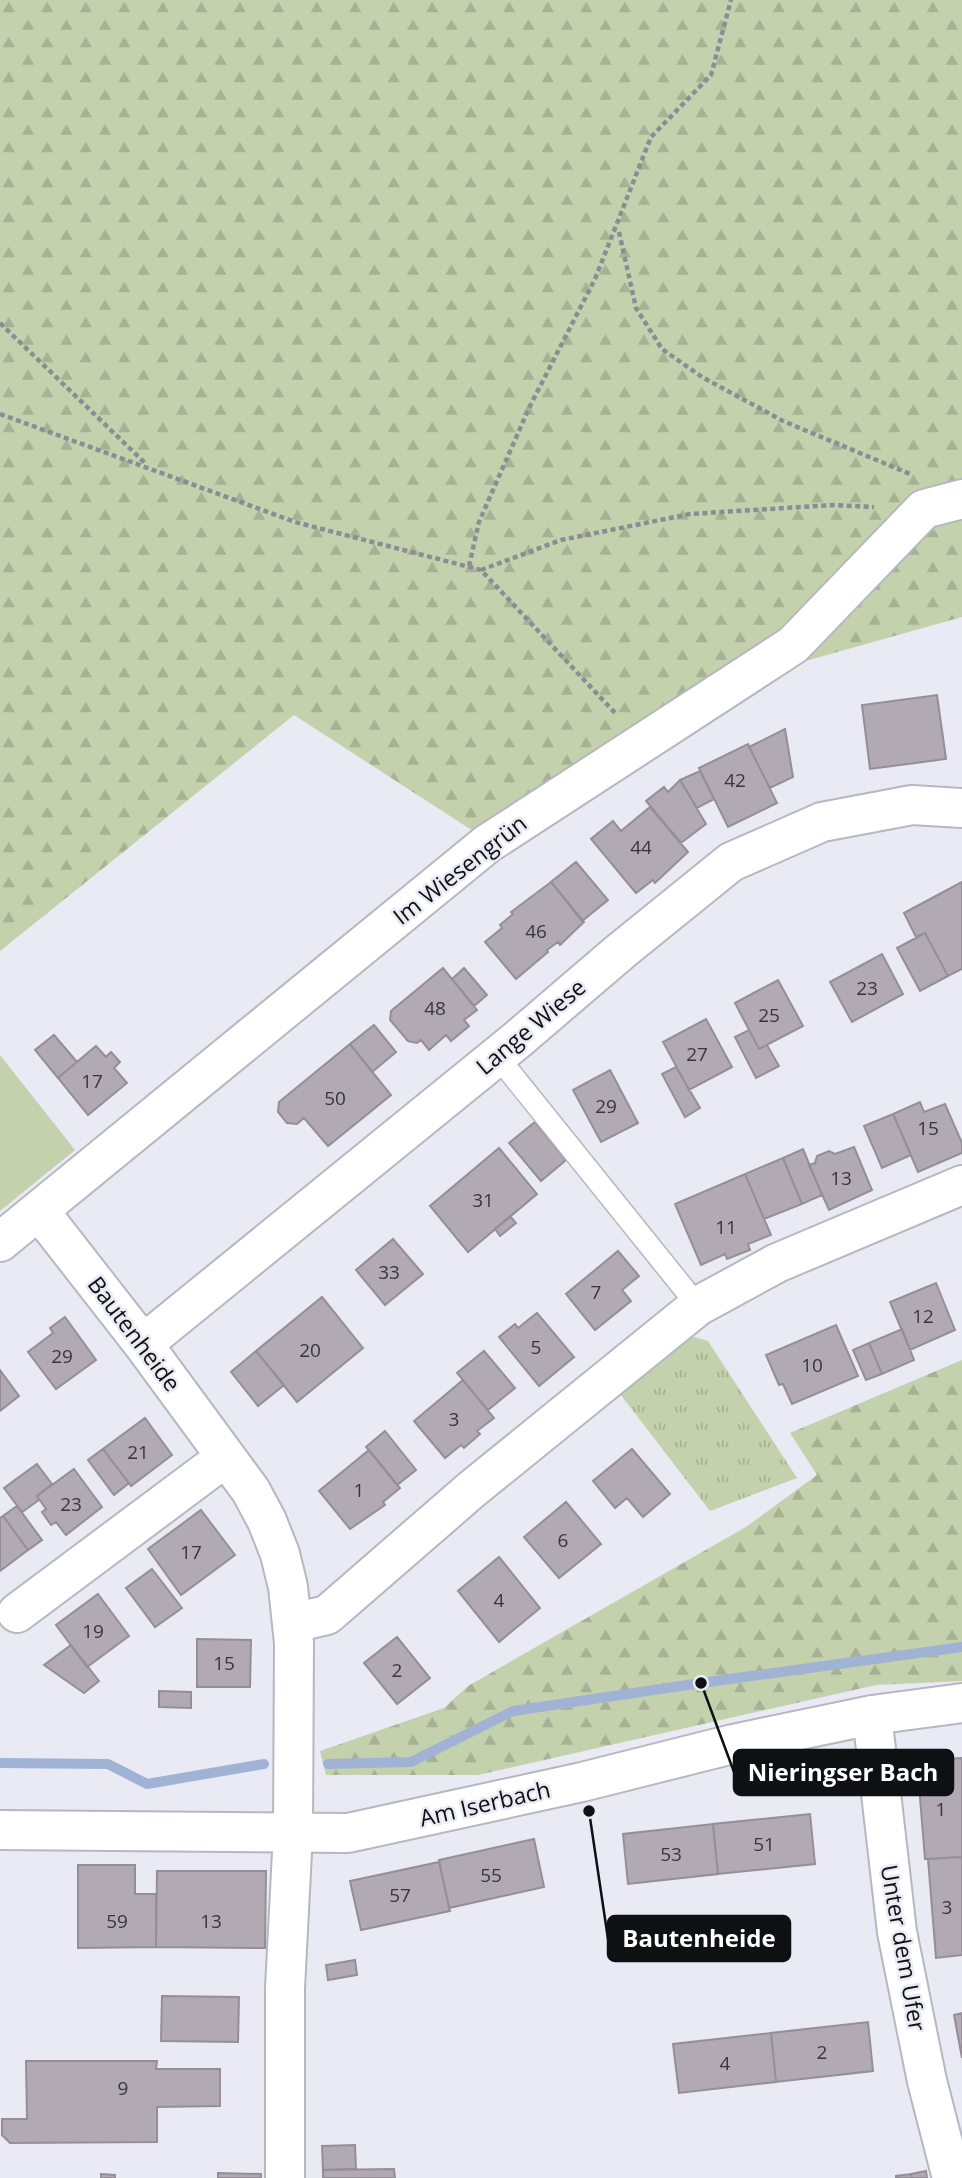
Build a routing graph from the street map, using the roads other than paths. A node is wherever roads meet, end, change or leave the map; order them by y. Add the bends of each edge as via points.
1 (962, 499) edge
2 (962, 808) edge
3 (497, 1056) junction
4 (962, 1185) edge
5 (40, 1212) junction
6 (0, 1242) edge
7 (698, 1306) junction
8 (143, 1344) junction
9 (226, 1457) junction
10 (17, 1613) dead end
11 (293, 1623) junction
12 (962, 1703) edge
13 (872, 1715) junction
14 (0, 1830) edge
15 (293, 1833) junction
16 (285, 2178) edge
17 (953, 2178) edge

1 - 5 street, Im Wiesengrün via 919,492 793,645 487,844
2 - 3 street, Lange Wiese via 912,805 822,822 731,862
3 - 7 lane
3 - 8 street, Lange Wiese
4 - 7 street via 776,1264
5 - 6 street, Im Wiesengrün
5 - 8 street, Bautenheide
7 - 11 street via 471,1490 327,1615
8 - 9 street, Bautenheide
9 - 10 street
9 - 11 street, Bautenheide via 267,1521 280,1554
11 - 15 street, Bautenheide
12 - 13 street, Am Iserbach
13 - 15 street, Am Iserbach via 348,1833
13 - 17 street, Unter dem Ufer via 897,1931 927,2081
14 - 15 street, Am Iserbach
15 - 16 street, Bautenheide via 285,1988

